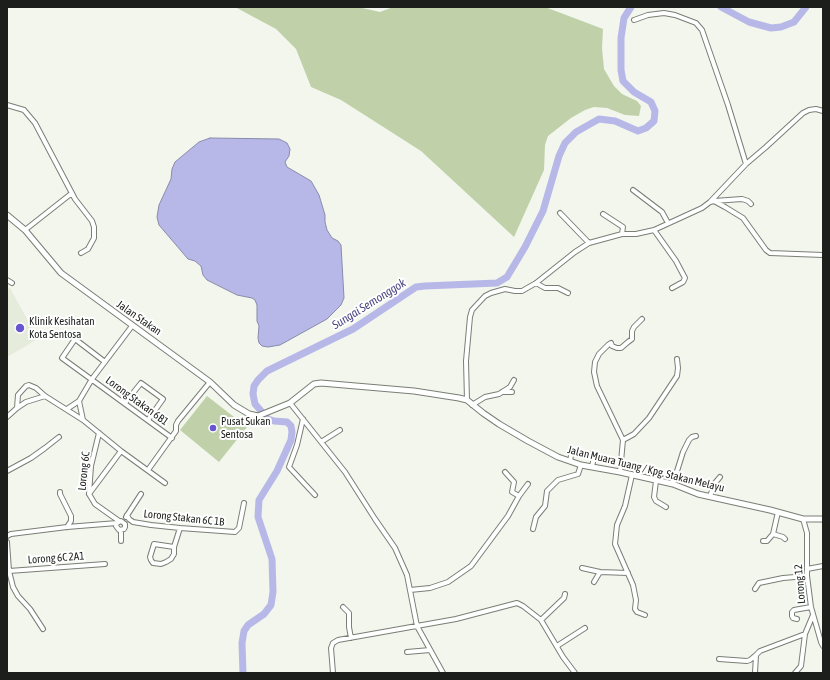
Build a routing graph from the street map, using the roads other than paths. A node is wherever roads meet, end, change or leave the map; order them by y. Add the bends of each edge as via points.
1 (634, 20) dead end
2 (7, 105) edge
3 (823, 111) edge
4 (746, 164) junction
5 (633, 190) dead end
6 (72, 193) junction
7 (712, 201) junction
8 (751, 204) dead end
9 (560, 212) dead end
10 (7, 214) edge
11 (603, 214) dead end
12 (668, 223) junction
13 (25, 230) junction
14 (654, 230) junction
15 (622, 234) junction
16 (589, 243) junction
17 (81, 253) dead end
18 (823, 255) edge
19 (7, 280) edge
20 (12, 283) dead end
21 (536, 283) junction
22 (672, 288) dead end
23 (568, 293) dead end
24 (642, 319) dead end
25 (132, 326) junction
26 (676, 359) dead end
27 (105, 362) junction
28 (92, 380) junction
29 (514, 380) dead end
30 (210, 382) junction
31 (502, 392) junction
32 (512, 392) dead end
33 (45, 396) junction
34 (467, 400) junction
35 (79, 401) junction
36 (126, 403) junction
37 (290, 403) junction
38 (472, 404) junction
39 (17, 408) junction
40 (67, 409) junction
41 (271, 410) joint
42 (7, 417) edge
43 (303, 419) junction
44 (82, 420) junction
45 (148, 420) junction
46 (340, 430) dead end
47 (99, 433) junction
48 (696, 436) dead end
49 (59, 437) dead end
50 (172, 438) junction
51 (623, 440) junction
52 (321, 442) junction
53 (572, 450) dead end
54 (121, 451) junction
55 (590, 454) dead end
56 (570, 461) junction
57 (581, 465) junction
58 (592, 466) junction
59 (148, 470) junction
60 (7, 471) edge
61 (505, 472) dead end
62 (620, 472) junction
63 (632, 475) junction
64 (720, 477) dead end
65 (656, 481) junction
66 (165, 483) dead end
67 (528, 484) dead end
68 (673, 484) junction
69 (60, 492) dead end
70 (89, 494) junction
71 (141, 494) dead end
72 (315, 495) dead end
73 (519, 496) junction
74 (710, 496) junction
75 (244, 503) dead end
76 (666, 507) dead end
77 (778, 512) junction
78 (127, 515) junction
79 (803, 519) junction
80 (823, 519) edge
81 (120, 522) junction
82 (67, 527) junction
83 (180, 528) junction
84 (533, 529) dead end
85 (121, 530) junction
86 (773, 534) junction
87 (7, 536) edge
88 (785, 539) dead end
89 (121, 541) dead end
90 (763, 541) dead end
91 (7, 542) edge
92 (174, 547) junction
93 (105, 564) dead end
94 (823, 566) edge
95 (582, 568) dead end
96 (807, 569) junction
97 (600, 572) junction
98 (8, 573) edge
99 (628, 573) junction
100 (807, 576) junction
101 (594, 582) dead end
102 (755, 589) dead end
103 (410, 590) junction
104 (565, 594) dead end
105 (343, 607) dead end
106 (811, 607) junction
107 (645, 615) dead end
108 (813, 615) junction
109 (797, 619) dead end
110 (541, 620) junction
111 (418, 626) junction
112 (585, 628) dead end
113 (43, 629) dead end
114 (805, 634) junction
115 (351, 638) junction
116 (557, 646) junction
117 (823, 646) edge
118 (430, 650) junction
119 (407, 652) dead end
120 (756, 655) junction
121 (719, 659) dead end
122 (572, 672) edge
123 (333, 673) edge
124 (443, 673) edge
125 (754, 673) edge
126 (795, 673) edge

1 - 4 street via 664,13 696,23 702,30
2 - 6 street via 26,111 35,123
3 - 4 street via 816,109 803,113
4 - 7 street
5 - 12 street via 662,212
6 - 13 street
6 - 17 street via 94,227 92,244
7 - 8 street via 742,199
7 - 12 street via 691,214
7 - 18 street via 744,218 770,253
9 - 16 street
10 - 13 main road, Jalan Stakan
11 - 15 street via 623,227
12 - 14 street
13 - 25 main road, Jalan Stakan via 61,273
14 - 15 street
14 - 22 street via 685,278
15 - 16 street
16 - 21 street
19 - 20 street
21 - 23 street via 545,288 558,288
21 - 34 street via 522,291 505,289 491,293 472,310 468,333
24 - 51 street via 634,327 632,339 621,348 612,346 611,343 599,354 595,362 597,386
25 - 27 street
25 - 30 main road, Jalan Stakan
26 - 51 street via 676,376 650,418 634,434
27 - 28 street
27 - 28 street, Lorong Stakan 6B1 via 75,339 62,358
28 - 35 street
28 - 36 street, Lorong Stakan 6B1
29 - 31 street via 510,387
30 - 41 main road, Jalan Stakan via 234,405 249,414 258,416
30 - 50 street via 178,421
31 - 32 street
31 - 38 street
33 - 39 street via 32,399
33 - 39 street via 33,387 26,386 18,395
33 - 40 street
34 - 37 main road, Jalan Muara Tuang / Kpg. Stakan Melayu via 414,391 321,382 314,384
34 - 38 main road, Jalan Muara Tuang / Kpg. Stakan Melayu
35 - 40 street
35 - 44 street
36 - 45 street, Lorong Stakan 6B1
36 - 45 street via 141,384 163,399
37 - 41 main road, Jalan Muara Tuang / Kpg. Stakan Melayu
37 - 43 street
38 - 56 main road, Jalan Muara Tuang / Kpg. Stakan Melayu via 528,441
39 - 42 street
40 - 44 street
43 - 52 street
43 - 72 street via 289,467
44 - 47 street
45 - 50 street, Lorong Stakan 6B1
46 - 52 street
47 - 54 street
47 - 70 street, Lorong 6C via 91,466
48 - 68 street via 692,437 683,452
49 - 60 street via 31,458
50 - 59 street
51 - 62 street
52 - 103 street via 345,472 395,548 407,575
53 - 56 street
54 - 59 street
54 - 70 street
55 - 58 street via 594,458
56 - 57 main road, Jalan Muara Tuang / Kpg. Stakan Melayu
57 - 58 main road, Jalan Muara Tuang / Kpg. Stakan Melayu
57 - 84 street via 578,474 558,480 547,491 545,506 536,517
58 - 62 main road, Jalan Muara Tuang / Kpg. Stakan Melayu
59 - 66 street
61 - 73 street via 514,482 512,492
62 - 63 main road, Jalan Muara Tuang / Kpg. Stakan Melayu
63 - 65 main road, Jalan Muara Tuang / Kpg. Stakan Melayu
63 - 99 street via 615,535 615,544
64 - 74 street
65 - 68 main road, Jalan Muara Tuang / Kpg. Stakan Melayu
65 - 76 street via 654,497
67 - 73 street
68 - 74 main road, Jalan Muara Tuang / Kpg. Stakan Melayu
69 - 82 street via 71,516
70 - 81 street, Lorong 6C via 95,504
71 - 78 street
73 - 103 street via 508,516 472,566 448,582 430,588
74 - 77 main road, Jalan Muara Tuang / Kpg. Stakan Melayu
75 - 83 street, Lorong Stakan 6C 1B via 239,528 235,532
77 - 79 main road, Jalan Muara Tuang / Kpg. Stakan Melayu
77 - 86 street
78 - 81 street
78 - 83 street, Lorong Stakan 6C 1B via 133,522
79 - 80 main road, Jalan Muara Tuang / Kpg. Stakan Melayu
79 - 96 street, Lorong 12 via 807,533
81 - 82 street
81 - 85 street via 117,528
81 - 85 street via 125,526
82 - 87 street
83 - 92 street
85 - 89 street
86 - 88 street
86 - 90 street via 767,541
91 - 98 street
92 - 92 street via 174,554 166,562 160,564 151,560 154,544
93 - 98 street, Lorong 6C 2A1
94 - 96 street
95 - 97 street
96 - 100 street, Lorong 12
97 - 99 street
97 - 101 street
98 - 113 street via 18,596
99 - 107 street via 635,590 635,609
100 - 102 street via 759,583
100 - 106 street, Lorong 12
103 - 111 street
104 - 110 street
105 - 115 street via 349,613
106 - 108 street, Lorong 12
106 - 109 street via 794,610 792,616
108 - 114 street
108 - 117 street, Lorong 12
110 - 111 street via 517,603
110 - 116 street
111 - 115 street
111 - 118 street
112 - 116 street
114 - 120 street via 764,649
114 - 126 street via 801,666
115 - 123 street via 333,643
116 - 122 street
118 - 119 street
118 - 124 street
120 - 121 street via 747,661
120 - 125 street

